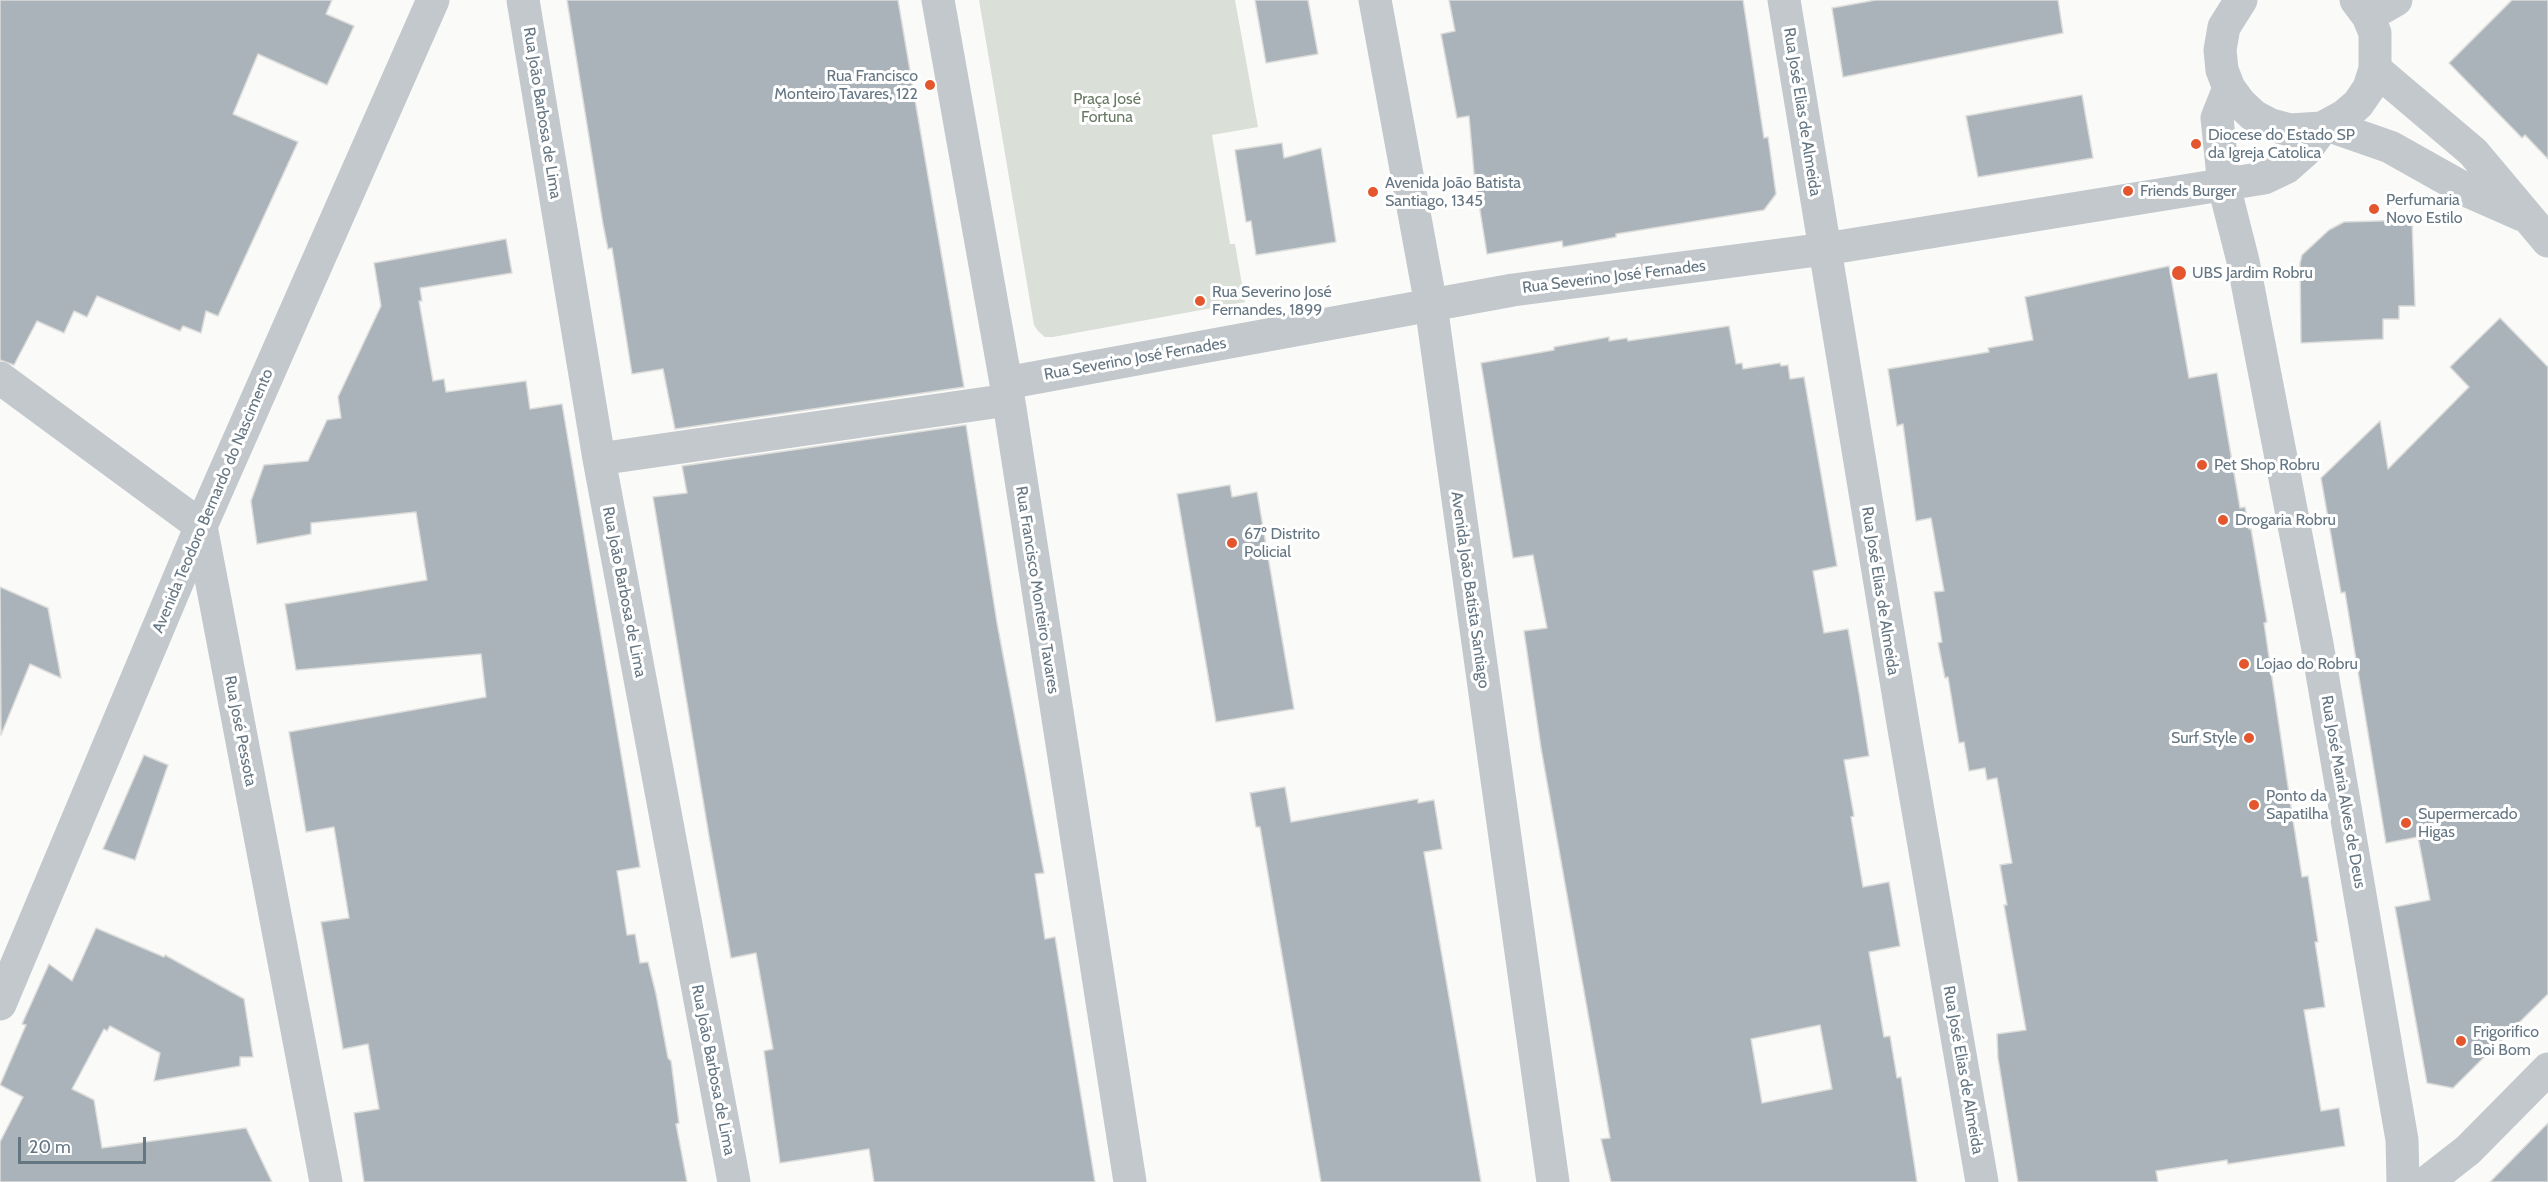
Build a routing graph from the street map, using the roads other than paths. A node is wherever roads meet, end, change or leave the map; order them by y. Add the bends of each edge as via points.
1 (433, 0) edge
2 (523, 0) edge
3 (938, 0) edge
4 (1375, 0) edge
5 (1784, 0) edge
6 (2211, 0) edge
7 (2241, 0) edge
8 (2396, 0) edge
9 (2362, 8) edge
10 (2220, 50) junction
11 (2375, 69) junction
12 (2229, 88) junction
13 (2325, 127) junction
14 (2224, 186) junction
15 (2527, 217) junction
16 (2548, 241) edge
17 (1825, 249) junction
18 (1431, 304) junction
19 (0, 378) edge
20 (1007, 391) junction
21 (599, 459) junction
22 (201, 526) junction
23 (0, 1004) edge
24 (2548, 1069) edge
25 (326, 1182) edge
26 (734, 1182) edge
27 (1130, 1182) edge
28 (1553, 1182) edge
29 (1982, 1182) edge
30 (2403, 1182) edge
31 (2427, 1182) edge

1 - 22 street, Avenida Teodoro Bernardo do Nascimento
2 - 21 street, Rua João Barbosa de Lima
3 - 20 street, Rua Francisco Monteiro Tavares
4 - 18 street, Avenida João Batista Santiago
5 - 17 street, Rua José Elias de Almeida
6 - 10 street
7 - 10 street via 2224,27
8 - 9 street
9 - 11 street via 2375,33
10 - 12 street
11 - 13 street via 2358,104
11 - 15 street via 2473,152
12 - 13 street via 2254,116 2271,126 2290,130
12 - 14 street, Rua José Maria Alves de Deus via 2217,118
13 - 14 street, Rua Severino José Fernades via 2287,167 2264,178
13 - 15 street via 2390,147 2472,193
14 - 17 street, Rua Severino José Fernades
14 - 30 street, Rua José Maria Alves de Deus via 2243,261 2315,633 2402,1140
15 - 16 street
17 - 18 street, Rua Severino José Fernades
17 - 29 street, Rua José Elias de Almeida
18 - 20 street, Rua Severino José Fernades
18 - 28 street, Avenida João Batista Santiago
19 - 22 street
20 - 21 street, Rua Severino José Fernades
20 - 27 street, Rua Francisco Monteiro Tavares
21 - 26 street, Rua João Barbosa de Lima
22 - 23 street, Avenida Teodoro Bernardo do Nascimento
22 - 25 street, Rua José Pessota
24 - 31 street via 2468,1150

